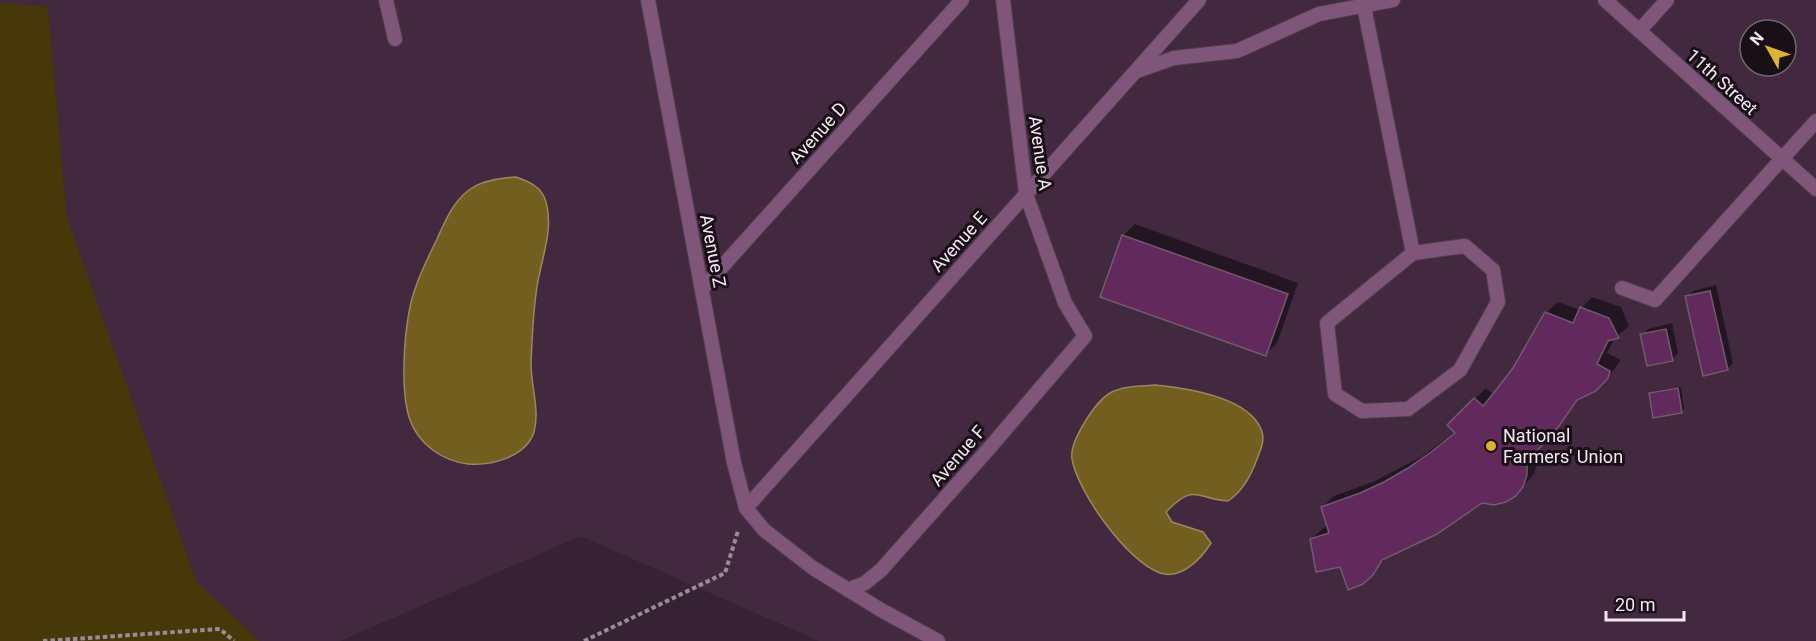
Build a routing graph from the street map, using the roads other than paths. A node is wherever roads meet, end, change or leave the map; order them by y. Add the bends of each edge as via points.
1 (386, 0) edge
2 (648, 0) edge
3 (962, 0) edge
4 (1004, 0) edge
5 (1199, 0) edge
6 (1393, 0) edge
7 (1605, 0) edge
8 (1667, 0) edge
9 (1364, 6) junction
10 (1639, 32) junction
11 (395, 39) dead end
12 (1135, 72) junction
13 (1816, 121) edge
14 (1782, 160) junction
15 (1816, 189) edge
16 (1026, 194) junction
17 (1413, 253) junction
18 (1622, 288) dead end
19 (702, 289) junction
20 (1085, 336) joint
21 (746, 508) junction
22 (848, 590) junction
23 (938, 641) edge

1 - 11 lane
2 - 19 lane, Avenue Z
3 - 19 lane, Avenue D
4 - 16 lane, Avenue A
5 - 12 lane, Avenue E
6 - 9 lane
7 - 10 lane, 11th Street
8 - 10 lane
9 - 12 lane via 1319,14 1237,51 1174,58
9 - 17 lane
10 - 14 lane, 11th Street
12 - 16 lane, Avenue E
13 - 14 lane
14 - 15 lane, 11th Street
14 - 18 lane via 1655,300
16 - 20 lane, Avenue A via 1065,303
16 - 21 lane, Avenue E
17 - 17 lane via 1465,246 1493,270 1498,302 1460,370 1408,409 1362,411 1335,394 1327,323
19 - 21 lane, Avenue Z
20 - 22 lane, Avenue F via 881,570
21 - 22 lane via 764,530
22 - 23 lane

